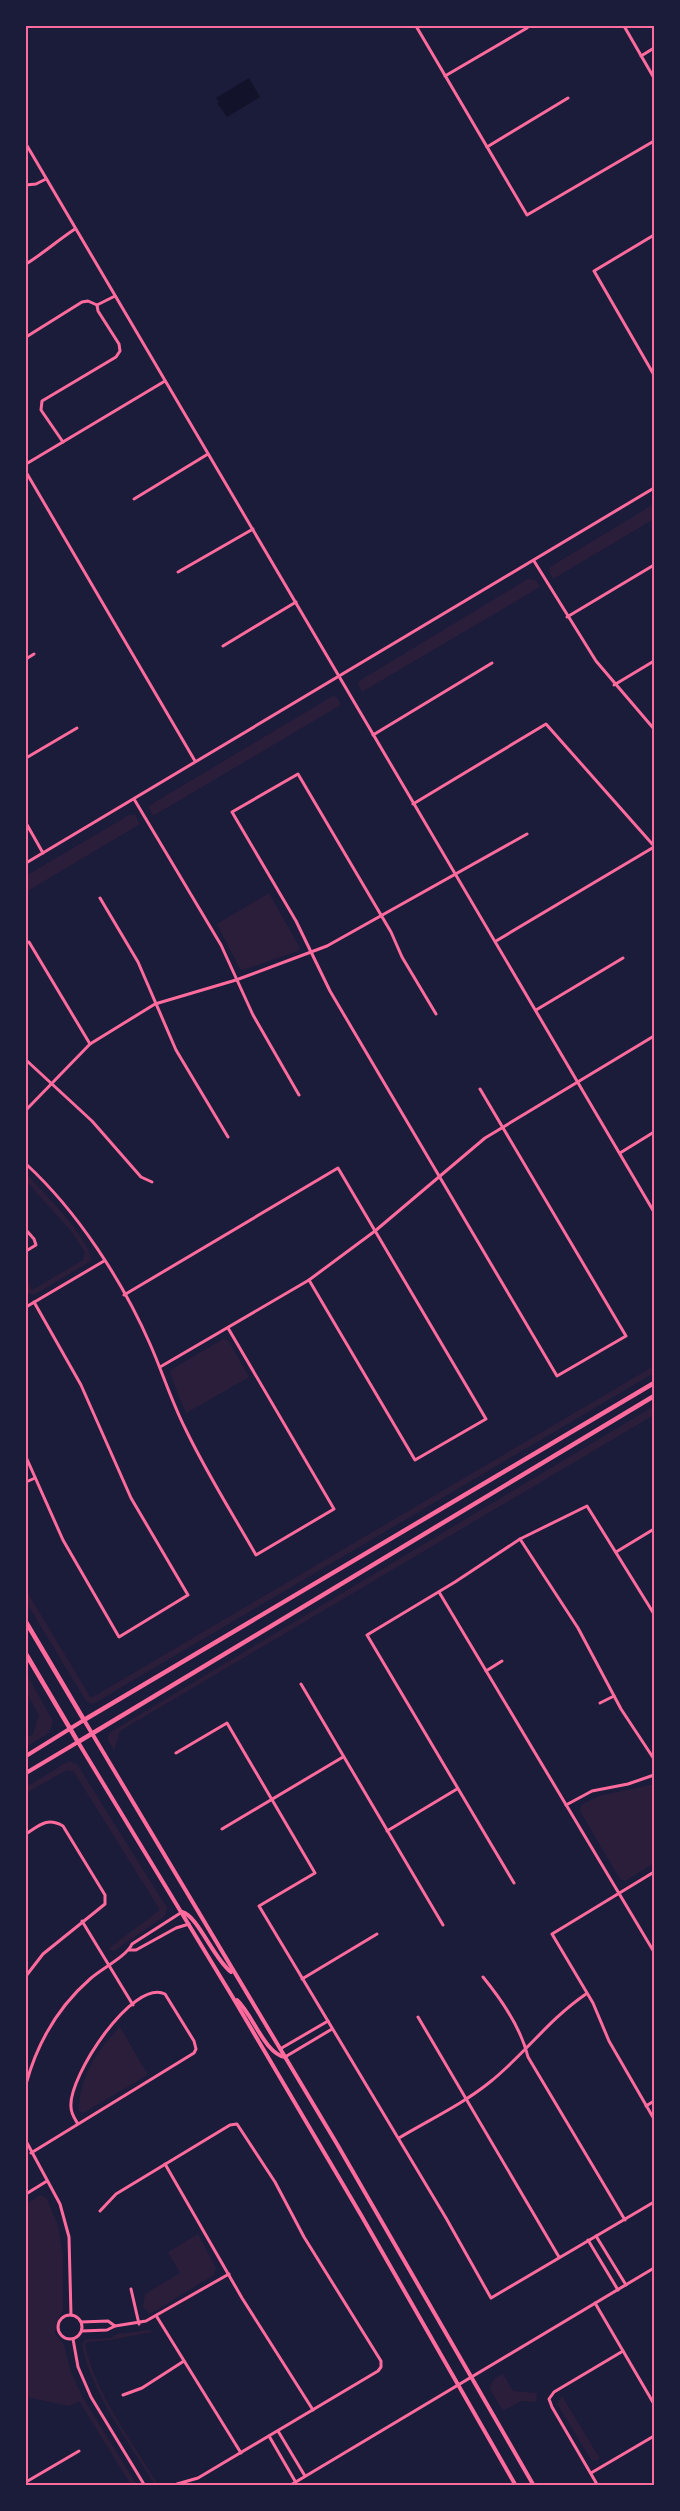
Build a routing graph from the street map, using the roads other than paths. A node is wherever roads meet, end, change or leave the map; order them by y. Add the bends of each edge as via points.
1 (416, 26) edge
2 (624, 26) edge
3 (527, 28) dead end
4 (654, 48) edge
5 (641, 56) junction
6 (445, 76) junction
7 (654, 78) edge
8 (568, 98) dead end
9 (654, 141) edge
10 (26, 144) edge
11 (487, 147) junction
12 (46, 179) junction
13 (26, 185) edge
14 (75, 229) junction
15 (654, 235) edge
16 (26, 264) edge
17 (115, 296) junction
18 (97, 305) junction
19 (26, 337) edge
20 (654, 375) edge
21 (165, 381) junction
22 (63, 442) junction
23 (208, 453) junction
24 (26, 464) edge
25 (26, 472) edge
26 (654, 488) edge
27 (134, 500) dead end
28 (253, 529) junction
29 (534, 561) junction
30 (654, 565) edge
31 (178, 572) dead end
32 (296, 602) junction
33 (567, 617) junction
34 (223, 646) dead end
35 (34, 654) dead end
36 (26, 659) edge
37 (654, 661) edge
38 (492, 663) dead end
39 (340, 677) junction
40 (614, 685) junction
41 (77, 728) dead end
42 (654, 729) edge
43 (373, 735) junction
44 (26, 758) edge
45 (195, 761) junction
46 (134, 799) junction
47 (413, 804) junction
48 (26, 823) edge
49 (527, 834) dead end
50 (654, 846) edge
51 (43, 853) junction
52 (26, 863) edge
53 (453, 874) junction
54 (100, 898) dead end
55 (382, 916) junction
56 (496, 941) junction
57 (29, 942) dead end
58 (311, 954) junction
59 (623, 958) dead end
60 (236, 980) junction
61 (155, 1004) junction
62 (536, 1010) junction
63 (436, 1014) dead end
64 (654, 1036) edge
65 (90, 1044) junction
66 (26, 1060) edge
67 (579, 1082) junction
68 (50, 1083) junction
69 (480, 1089) dead end
70 (298, 1095) dead end
71 (26, 1110) edge
72 (502, 1127) junction
73 (654, 1132) edge
74 (228, 1137) dead end
75 (620, 1153) junction
76 (26, 1164) edge
77 (439, 1175) junction
78 (152, 1182) dead end
79 (654, 1212) edge
80 (26, 1230) edge
81 (375, 1231) junction
82 (26, 1251) edge
83 (104, 1261) junction
84 (309, 1280) junction
85 (124, 1295) junction
86 (34, 1302) junction
87 (26, 1307) edge
88 (228, 1328) junction
89 (160, 1367) junction
90 (654, 1383) edge
91 (654, 1396) edge
92 (26, 1457) edge
93 (34, 1478) junction
94 (26, 1482) edge
95 (654, 1529) edge
96 (520, 1539) junction
97 (616, 1552) junction
98 (439, 1592) junction
99 (654, 1614) edge
100 (26, 1622) edge
101 (26, 1654) edge
102 (502, 1661) dead end
103 (486, 1671) junction
104 (301, 1684) dead end
105 (614, 1696) junction
106 (600, 1703) dead end
107 (84, 1720) junction
108 (70, 1729) junction
109 (92, 1734) junction
110 (78, 1742) junction
111 (176, 1753) dead end
112 (26, 1755) edge
113 (343, 1756) junction
114 (654, 1759) edge
115 (26, 1773) edge
116 (654, 1775) edge
117 (457, 1789) junction
118 (271, 1798) junction
119 (566, 1805) junction
120 (222, 1829) dead end
121 (387, 1831) junction
122 (26, 1834) edge
123 (654, 1872) edge
124 (514, 1883) dead end
125 (619, 1893) junction
126 (182, 1912) junction
127 (82, 1921) junction
128 (189, 1924) junction
129 (443, 1925) dead end
130 (377, 1934) dead end
131 (129, 1950) junction
132 (654, 1952) edge
133 (109, 1964) junction
134 (234, 1974) junction
135 (26, 1976) edge
136 (483, 1977) dead end
137 (302, 1979) junction
138 (587, 1994) junction
139 (232, 1996) junction
140 (133, 2005) junction
141 (418, 2017) dead end
142 (328, 2021) junction
143 (333, 2029) junction
144 (526, 2048) junction
145 (280, 2050) junction
146 (285, 2057) junction
147 (26, 2084) edge
148 (465, 2098) junction
149 (654, 2101) edge
150 (646, 2106) junction
151 (654, 2120) edge
152 (78, 2124) junction
153 (399, 2138) junction
154 (26, 2141) edge
155 (31, 2153) junction
156 (165, 2163) junction
157 (47, 2181) junction
158 (26, 2194) edge
159 (654, 2202) edge
160 (100, 2211) dead end
161 (625, 2220) junction
162 (596, 2236) junction
163 (588, 2240) junction
164 (559, 2257) junction
165 (654, 2268) edge
166 (229, 2274) junction
167 (626, 2285) junction
168 (131, 2289) dead end
169 (618, 2290) junction
170 (595, 2304) junction
171 (70, 2315) junction
172 (157, 2317) junction
173 (81, 2322) junction
174 (139, 2324) junction
175 (115, 2326) junction
176 (82, 2331) junction
177 (73, 2339) junction
178 (623, 2351) junction
179 (184, 2361) junction
180 (472, 2378) junction
181 (459, 2385) junction
182 (123, 2395) dead end
183 (654, 2404) edge
184 (313, 2410) junction
185 (278, 2431) junction
186 (269, 2436) junction
187 (654, 2436) edge
188 (79, 2451) dead end
189 (241, 2453) junction
190 (591, 2474) junction
191 (305, 2476) junction
192 (295, 2481) junction
193 (26, 2482) edge
194 (177, 2484) dead end
195 (516, 2484) edge
196 (145, 2486) edge
197 (289, 2486) edge
198 (534, 2486) edge
199 (598, 2486) edge

1 - 6 street
2 - 5 street
3 - 6 street
4 - 5 street
5 - 7 street
6 - 11 street
8 - 11 street
9 - 11 street via 527,215
10 - 12 street
12 - 13 street
12 - 14 street
14 - 16 street
14 - 17 street
15 - 20 street via 594,272
17 - 18 street
17 - 21 street
18 - 19 street via 82,302
18 - 22 street via 120,351 42,401 41,410
21 - 22 street
21 - 23 street
22 - 24 street
23 - 27 street
23 - 28 street
25 - 45 street
26 - 29 street
28 - 31 street
28 - 32 street
29 - 33 street
29 - 39 street
30 - 33 street
32 - 34 street
32 - 39 street
33 - 40 street
35 - 36 street
37 - 40 street
38 - 43 street
39 - 43 street
39 - 45 street
40 - 42 street
41 - 44 street
43 - 47 street
45 - 46 street
46 - 51 street
46 - 60 street via 221,945
47 - 50 street via 546,724
47 - 53 street
48 - 51 street
49 - 53 street
50 - 56 street
51 - 52 street
53 - 55 street
53 - 56 street
54 - 61 street via 138,962
55 - 58 street
55 - 58 street via 298,774 232,812
55 - 63 street
56 - 62 street
57 - 65 street
58 - 60 street
58 - 77 street
59 - 62 street
60 - 61 street
60 - 70 street
61 - 65 street
61 - 74 street via 176,1050
62 - 67 street
64 - 67 street
65 - 68 street
66 - 68 street
67 - 72 street
67 - 75 street
68 - 71 street
68 - 78 street via 92,1121 141,1177
69 - 72 street
72 - 77 street
72 - 77 street via 626,1336 557,1376
73 - 75 street
75 - 79 street
76 - 83 street via 81,1226
77 - 81 street
80 - 82 street via 36,1245
81 - 84 street
81 - 84 street via 486,1419 415,1460
81 - 85 street via 338,1168
83 - 85 street
83 - 86 street
84 - 88 street
85 - 89 street
86 - 87 street
86 - 93 street via 81,1385 131,1498 188,1595 119,1637 63,1540
88 - 89 street
88 - 89 street via 334,1509 256,1555 202,1463
90 - 107 main road
91 - 109 main road
92 - 93 street
93 - 94 street
95 - 97 street
96 - 97 street via 587,1506
96 - 98 street
96 - 105 street via 578,1628
97 - 99 street
98 - 103 street
98 - 117 street via 367,1635
100 - 107 main road
101 - 108 main road
102 - 103 street
103 - 119 street
104 - 113 street
105 - 106 street
105 - 114 street
107 - 108 main road
107 - 109 main road
108 - 110 main road
108 - 112 main road
109 - 110 main road
109 - 134 main road
110 - 115 main road
110 - 126 main road
111 - 118 street via 227,1723
113 - 118 street
113 - 121 street
116 - 119 street via 592,1791
117 - 121 street
117 - 124 street
118 - 120 street
118 - 137 street via 315,1873 259,1906
119 - 125 street
121 - 129 street
122 - 127 street via 45,1822 63,1826 105,1895 105,1904 99,1911
123 - 125 street
125 - 132 street
125 - 138 street via 552,1934
126 - 128 main road
126 - 131 street via 132,1944
126 - 134 main road via 191,1917 218,1961
127 - 133 street
127 - 135 street via 43,1954
128 - 131 street
128 - 139 main road
130 - 137 street
131 - 133 street
133 - 140 street
133 - 147 street via 79,1989 56,2018 37,2051
134 - 145 main road
136 - 144 street
137 - 142 street
138 - 144 street via 546,2025
138 - 150 street
139 - 146 main road via 248,2012 272,2052
139 - 181 main road
140 - 152 street via 101,2038 83,2067 71,2101 72,2115
140 - 152 street via 161,1992 195,2040 196,2049
141 - 148 street
142 - 143 street
142 - 145 street
143 - 146 street
143 - 153 street
144 - 148 street
144 - 161 street
145 - 146 main road
146 - 180 main road
148 - 153 street
148 - 164 street
149 - 150 street
150 - 151 street
152 - 155 street
153 - 164 street via 491,2298
154 - 155 street
155 - 157 street
156 - 160 street via 116,2194
156 - 166 street
156 - 184 street via 237,2124 352,2310 381,2367
157 - 158 street
157 - 171 street via 60,2204 69,2236
159 - 161 street
161 - 162 street
162 - 163 street
162 - 167 street
163 - 164 street
163 - 169 street
165 - 167 street
166 - 172 street
166 - 184 street
167 - 169 street
168 - 174 street
169 - 170 street
170 - 178 street
170 - 180 street
171 - 173 street
171 - 177 street via 60,2320 59,2328 62,2335
172 - 174 street
172 - 179 street
173 - 175 street via 108,2321
173 - 176 street
174 - 175 street
175 - 176 street
176 - 177 street
177 - 196 street via 78,2367 91,2397
178 - 183 street
178 - 190 street via 554,2392 549,2399
179 - 182 street via 142,2388
179 - 189 street
180 - 181 street
180 - 198 main road
181 - 191 street
181 - 195 main road
184 - 185 street
185 - 186 street
185 - 191 street
186 - 189 street
186 - 192 street
187 - 190 street
188 - 193 street
189 - 194 street via 198,2478
190 - 199 street
191 - 192 street
192 - 197 street

